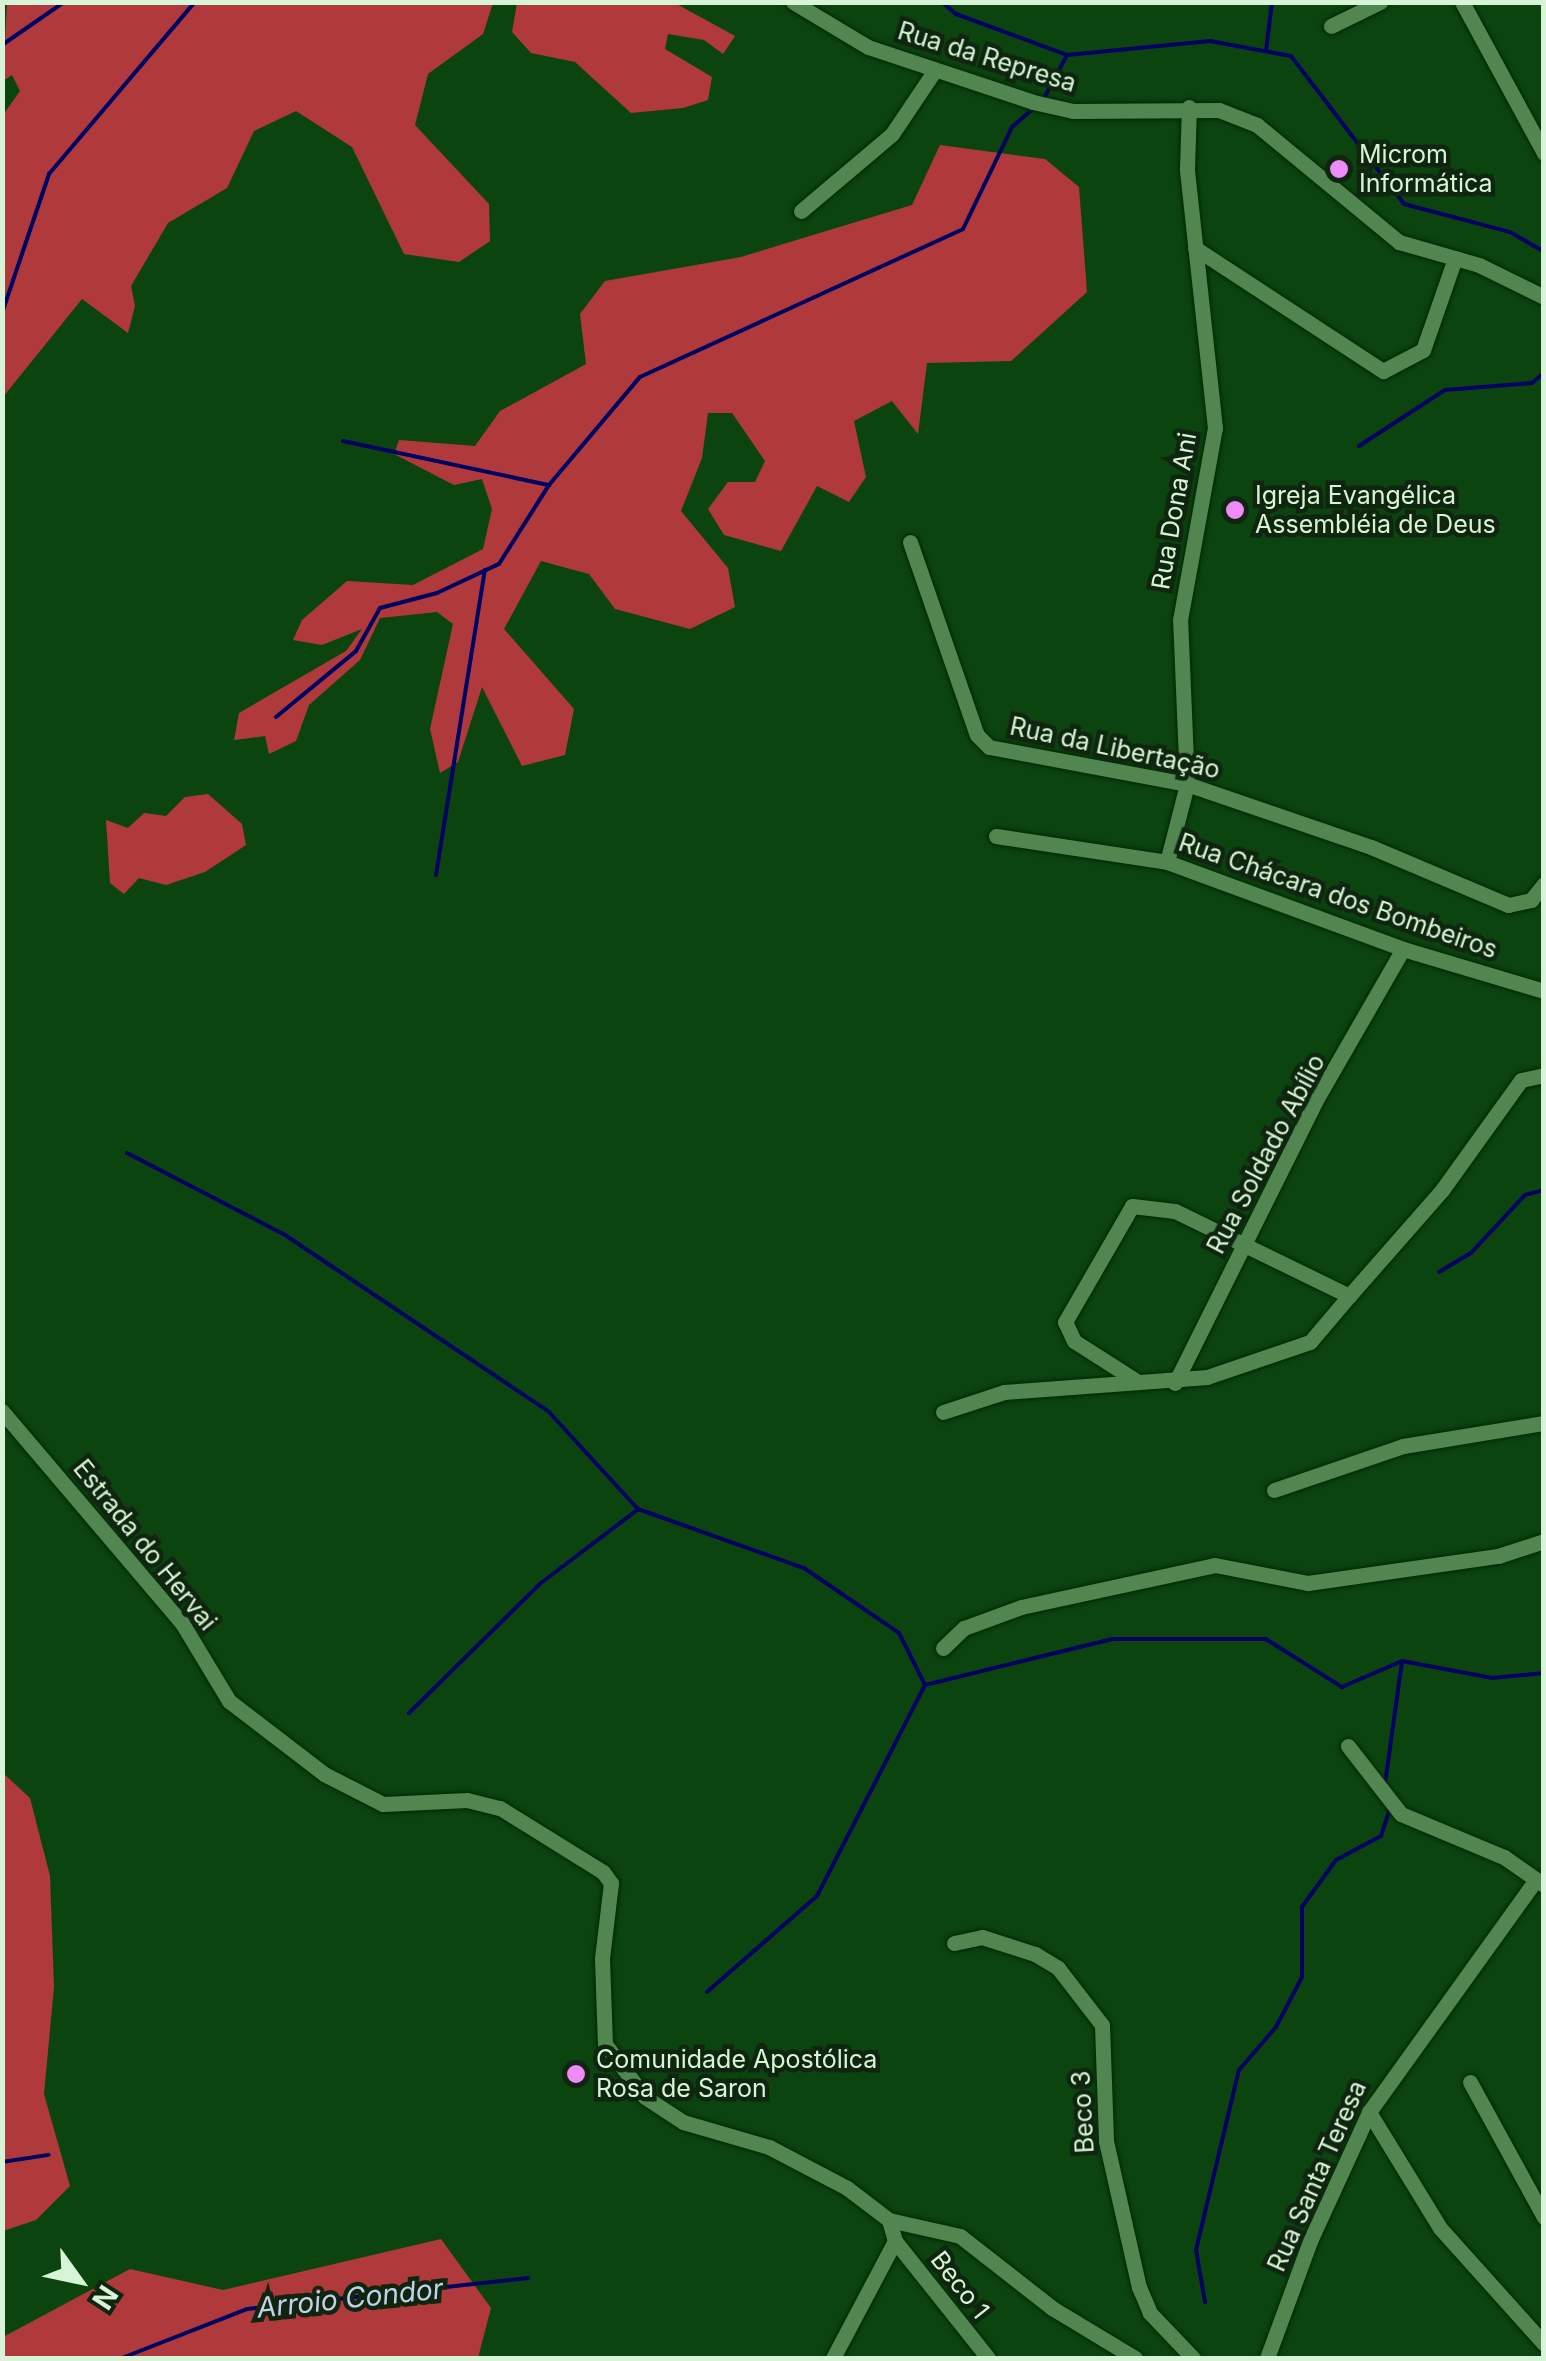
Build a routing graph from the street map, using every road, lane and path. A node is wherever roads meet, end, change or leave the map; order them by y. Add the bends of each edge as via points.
1 (793, 2) edge
2 (1380, 2) edge
3 (1462, 2) edge
4 (1331, 26) dead end
5 (935, 70) junction
6 (1190, 107) junction
7 (1544, 153) edge
8 (801, 210) dead end
9 (1196, 248) junction
10 (1455, 258) junction
11 (1544, 297) edge
12 (910, 542) dead end
13 (1186, 784) junction
14 (996, 836) dead end
15 (1167, 862) junction
16 (1544, 884) edge
17 (1403, 949) junction
18 (1544, 991) edge
19 (1544, 1075) edge
20 (1248, 1242) junction
21 (1349, 1296) junction
22 (1136, 1380) junction
23 (1175, 1383) junction
24 (2, 1411) edge
25 (943, 1412) dead end
26 (1544, 1423) edge
27 (1274, 1490) dead end
28 (1544, 1541) edge
29 (943, 1648) dead end
30 (1348, 1746) dead end
31 (1540, 1882) edge
32 (954, 1942) dead end
33 (1470, 2082) dead end
34 (1369, 2112) junction
35 (1544, 2218) edge
36 (889, 2220) junction
37 (895, 2242) junction
38 (1544, 2344) edge
39 (833, 2358) edge
40 (988, 2358) edge
41 (1135, 2358) edge
42 (1193, 2358) edge
43 (1267, 2358) edge

1 - 5 street, Rua da Represa via 868,47
2 - 4 street
3 - 7 street
5 - 6 street, Rua da Represa via 1073,111
5 - 8 street via 892,134
6 - 9 street, Rua Dona Ani via 1187,170
6 - 10 street, Rua da Represa via 1257,125 1399,242
9 - 10 street via 1382,371 1423,350
9 - 13 street, Rua Dona Ani via 1215,428 1180,620
10 - 11 street, Rua da Represa
12 - 13 street, Rua da Libertação via 977,735 990,747
13 - 15 street, Rua Dona Ani
13 - 16 street, Rua da Libertação via 1371,847 1508,905 1531,900
14 - 15 street, Rua Chácara dos Bombeiros
15 - 17 street, Rua Chácara dos Bombeiros
17 - 18 street, Rua Chácara dos Bombeiros
17 - 20 street, Rua Soldado Abílio via 1316,1100
19 - 21 street via 1521,1080 1442,1190
20 - 21 street
20 - 22 street via 1175,1211 1132,1206 1066,1322 1074,1342
20 - 23 street, Rua Soldado Abílio
21 - 23 street via 1297,1349
22 - 23 street
22 - 25 street via 1004,1392
24 - 36 street, Estrada do Hervai via 182,1624 230,1701 245,1713 363,1798 407,1806 467,1800 500,1808 590,1859 611,1882 602,1959 606,2044 625,2075 683,2122 769,2147 848,2188
26 - 27 street via 1416,1442
28 - 29 street via 1498,1556 1308,1584 1215,1566 1022,1607 964,1628
30 - 31 street via 1401,1814 1504,1857
31 - 34 street, Rua Santa Teresa
32 - 42 street, Beco 3 via 982,1936 1035,1954 1058,1968 1102,2025 1106,2141 1140,2287 1150,2314
33 - 35 street
34 - 38 street via 1440,2228
34 - 43 street, Rua Santa Teresa via 1310,2241
36 - 37 street
36 - 41 street via 960,2236 1052,2308
37 - 39 street
37 - 40 street, Beco 1

